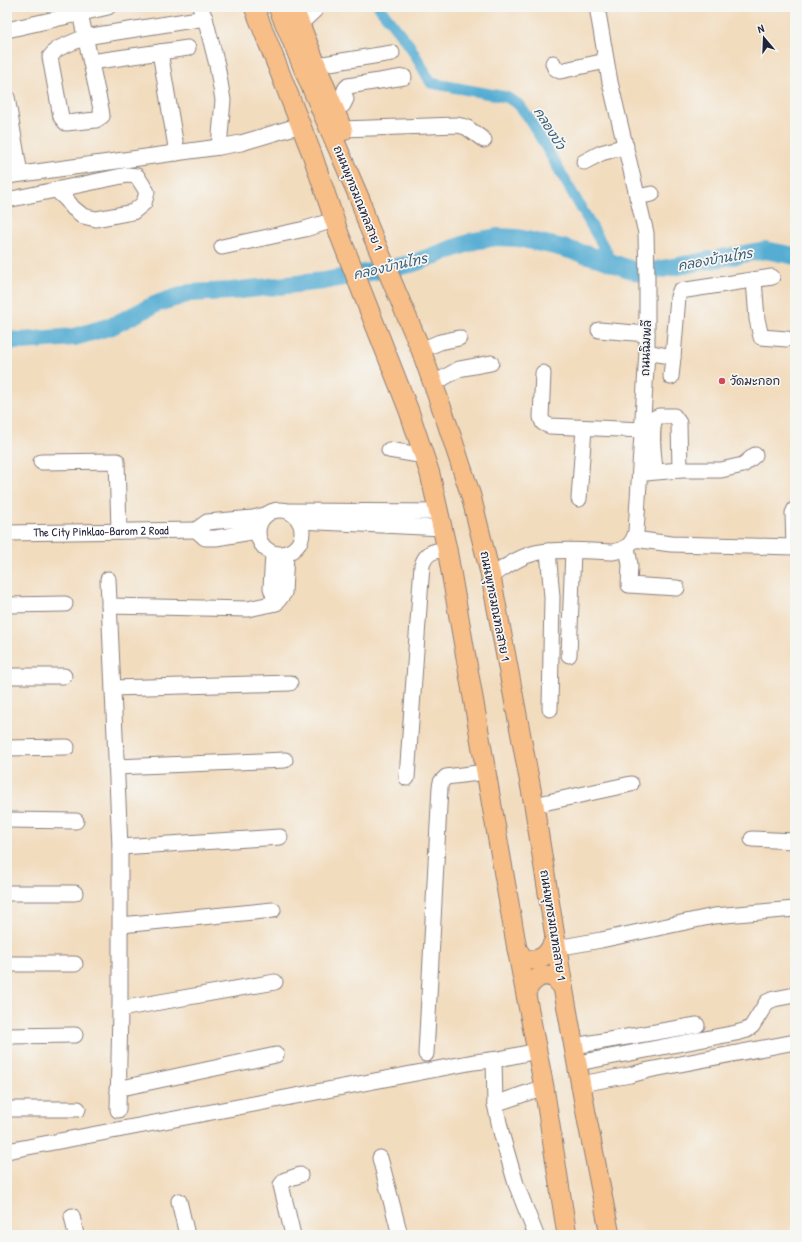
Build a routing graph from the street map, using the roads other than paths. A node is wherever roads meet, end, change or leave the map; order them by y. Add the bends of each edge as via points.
1 (108, 7) edge
2 (241, 7) edge
3 (254, 7) edge
4 (278, 7) edge
5 (293, 7) edge
6 (316, 7) edge
7 (597, 7) edge
8 (80, 12) junction
9 (203, 12) edge
10 (300, 24) junction
11 (7, 30) edge
12 (86, 37) junction
13 (188, 48) dead end
14 (160, 52) junction
15 (392, 53) dead end
16 (606, 61) junction
17 (91, 62) junction
18 (553, 63) dead end
19 (312, 71) junction
20 (404, 77) dead end
21 (7, 97) edge
22 (335, 109) junction
23 (293, 121) junction
24 (342, 129) junction
25 (484, 140) dead end
26 (626, 146) junction
27 (219, 147) junction
28 (177, 153) junction
29 (584, 162) dead end
30 (14, 175) edge
31 (56, 190) junction
32 (7, 200) edge
33 (360, 202) junction
34 (334, 220) junction
35 (222, 247) dead end
36 (772, 277) dead end
37 (754, 280) junction
38 (599, 330) dead end
39 (647, 334) junction
40 (459, 338) dead end
41 (787, 339) dead end
42 (421, 350) junction
43 (647, 352) junction
44 (672, 357) junction
45 (491, 363) dead end
46 (543, 373) dead end
47 (671, 377) dead end
48 (433, 384) junction
49 (584, 428) junction
50 (643, 430) junction
51 (389, 450) dead end
52 (755, 455) dead end
53 (425, 456) junction
54 (41, 462) dead end
55 (680, 470) junction
56 (655, 471) junction
57 (640, 474) junction
58 (579, 499) dead end
59 (795, 509) edge
60 (287, 511) junction
61 (265, 515) junction
62 (441, 520) junction
63 (299, 521) junction
64 (196, 530) junction
65 (119, 531) junction
66 (257, 532) junction
67 (7, 533) edge
68 (631, 543) junction
69 (794, 548) edge
70 (447, 549) junction
71 (548, 551) junction
72 (573, 551) junction
73 (280, 553) junction
74 (491, 576) junction
75 (108, 579) dead end
76 (677, 588) dead end
77 (65, 604) dead end
78 (7, 605) edge
79 (109, 606) junction
80 (569, 655) dead end
81 (7, 676) edge
82 (64, 676) dead end
83 (290, 683) dead end
84 (112, 688) junction
85 (550, 709) dead end
86 (67, 747) dead end
87 (7, 748) edge
88 (285, 760) dead end
89 (116, 767) junction
90 (486, 772) junction
91 (407, 778) dead end
92 (630, 784) dead end
93 (534, 804) junction
94 (7, 820) edge
95 (76, 821) dead end
96 (280, 837) dead end
97 (752, 840) dead end
98 (795, 841) edge
99 (120, 847) junction
100 (7, 893) edge
101 (76, 893) dead end
102 (795, 909) edge
103 (273, 910) dead end
104 (121, 925) junction
105 (556, 943) junction
106 (517, 949) junction
107 (7, 964) edge
108 (75, 964) dead end
109 (275, 982) dead end
110 (563, 987) junction
111 (526, 993) junction
112 (795, 995) edge
113 (120, 1009) junction
114 (697, 1025) dead end
115 (7, 1036) edge
116 (75, 1036) dead end
117 (795, 1042) edge
118 (537, 1051) junction
119 (426, 1054) dead end
120 (276, 1055) dead end
121 (576, 1055) junction
122 (494, 1060) junction
123 (581, 1084) junction
124 (544, 1087) junction
125 (117, 1089) junction
126 (495, 1104) junction
127 (7, 1109) edge
128 (78, 1109) dead end
129 (118, 1110) dead end
130 (7, 1151) edge
131 (380, 1158) dead end
132 (300, 1175) dead end
133 (179, 1201) dead end
134 (72, 1216) dead end
135 (76, 1235) edge
136 (187, 1235) edge
137 (293, 1235) edge
138 (400, 1235) edge
139 (536, 1235) edge
140 (567, 1235) edge
141 (610, 1235) edge

1 - 8 street
2 - 23 main road
3 - 23 main road
4 - 19 main road, ถนนพุทธมณฑลสาย 1
5 - 10 main road
6 - 10 street
7 - 16 street, ถนนฉิมพลี
8 - 11 street
8 - 12 street
9 - 12 street
9 - 27 street via 218,65 223,100
10 - 19 main road
12 - 17 street
12 - 17 street via 57,49 50,57 61,117 66,123 96,120 102,116
13 - 14 street
14 - 17 street
14 - 28 street
15 - 19 street
16 - 18 street via 560,71
16 - 26 street, ถนนฉิมพลี
19 - 22 main road
19 - 33 main road, ถนนพุทธมณฑลสาย 1
20 - 22 street via 348,86 344,93 346,100
21 - 30 street
22 - 24 main road
23 - 27 street via 241,143
23 - 34 main road
24 - 25 street via 456,125 466,127
24 - 33 main road via 356,164
26 - 29 street via 601,153
26 - 39 street, ถนนฉิมพลี via 645,196
27 - 28 street
28 - 30 street
31 - 31 street via 128,175 137,176 147,192 144,204 133,212 96,219 83,216
31 - 32 street
33 - 42 main road, ถนนพุทธมณฑลสาย 1
34 - 35 street
34 - 53 main road
36 - 37 street
37 - 41 street via 755,339
37 - 44 street via 680,291
38 - 39 street
39 - 43 street, ถนนฉิมพลี
40 - 42 street
42 - 48 main road, ถนนพุทธมณฑลสาย 1
43 - 44 street
43 - 50 street, ถนนฉิมพลี
44 - 47 street
45 - 48 street via 459,369
46 - 49 street via 543,423 550,426
48 - 74 main road, ถนนพุทธมณฑลสาย 1 via 471,496
49 - 50 street
49 - 58 street
50 - 57 street, ถนนฉิมพลี
51 - 53 street
52 - 55 street via 744,464 727,469
53 - 62 main road
54 - 65 street via 117,461
55 - 56 street
55 - 56 street via 679,422 674,416 659,416 654,421 653,434
56 - 57 street
57 - 68 street, ถนนฉิมพลี via 638,514
59 - 69 street
60 - 61 street via 275,510
60 - 62 street
60 - 63 street
61 - 64 street via 207,522
61 - 66 street via 258,525
62 - 63 street
62 - 70 main road
63 - 73 street via 302,536 299,543 295,549
64 - 65 street, The City Pinklao-Barom 2 Road
64 - 66 street via 205,538
65 - 67 street, The City Pinklao-Barom 2 Road
66 - 73 street via 258,539 266,550
68 - 69 street
68 - 72 street via 613,552
68 - 76 street, ถนนฉิมพลี via 629,584
70 - 90 main road
70 - 91 street via 429,553 422,565
71 - 72 street
71 - 74 street via 528,555
71 - 85 street via 552,597
72 - 80 street
73 - 79 street via 271,588 276,603 248,609
74 - 93 main road, ถนนพุทธมณฑลสาย 1
75 - 79 street
77 - 78 street
79 - 84 street
81 - 82 street
83 - 84 street
84 - 89 street
86 - 87 street
88 - 89 street
89 - 99 street
90 - 106 main road
90 - 119 street via 446,777 441,782
92 - 93 street
93 - 105 main road, ถนนพุทธมณฑลสาย 1
94 - 95 street
96 - 99 street
97 - 98 street
99 - 104 street
100 - 101 street
102 - 105 street via 714,916 601,940
103 - 104 street
104 - 113 street
105 - 106 main road via 540,959 527,960
105 - 110 main road, ถนนพุทธมณฑลสาย 1
106 - 111 main road
107 - 108 street
109 - 113 street
110 - 111 main road via 555,978 543,976 532,982
110 - 121 main road, ถนนพุทธมณฑลสาย 1
111 - 118 main road
112 - 121 street via 767,1002 747,1030 728,1035
113 - 125 street
114 - 121 street
115 - 116 street
117 - 123 street
118 - 122 street
118 - 124 main road
120 - 125 street
121 - 123 main road, ถนนพุทธมณฑลสาย 1
122 - 126 street
122 - 130 street
123 - 141 main road, ถนนพุทธมณฑลสาย 1
124 - 126 street
124 - 140 main road
125 - 129 street
126 - 139 street via 514,1177
127 - 128 street
131 - 138 street
132 - 137 street via 285,1180 281,1185
133 - 136 street
134 - 135 street

